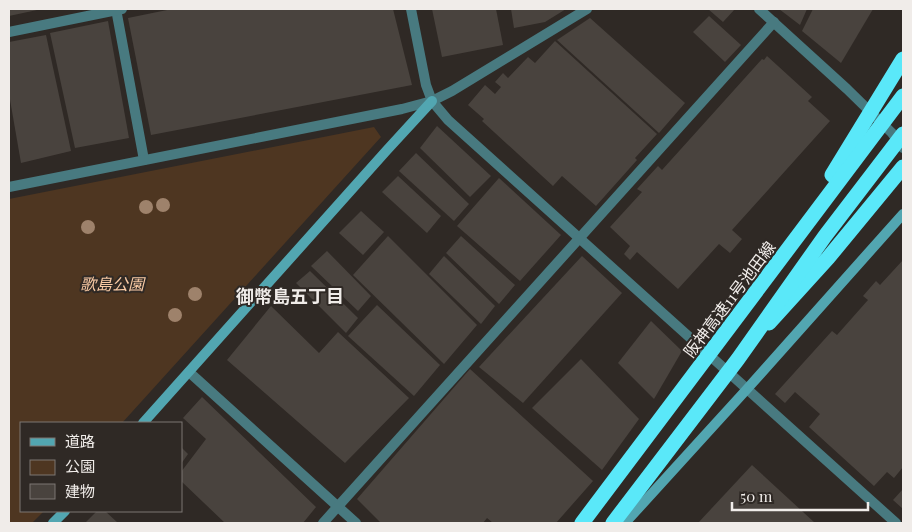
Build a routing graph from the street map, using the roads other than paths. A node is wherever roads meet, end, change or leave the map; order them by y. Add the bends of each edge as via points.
1 (118, 9) edge
2 (411, 9) edge
3 (587, 9) edge
4 (759, 9) edge
5 (774, 22) junction
6 (9, 32) edge
7 (903, 59) edge
8 (903, 96) edge
9 (432, 101) junction
10 (903, 134) edge
11 (903, 148) edge
12 (144, 160) junction
13 (903, 167) edge
14 (9, 187) edge
15 (903, 214) edge
16 (579, 238) junction
17 (780, 259) junction
18 (738, 359) junction
19 (189, 372) junction
20 (747, 389) junction
21 (144, 422) edge
22 (338, 506) junction
23 (64, 512) edge
24 (53, 523) edge
25 (323, 523) edge
26 (356, 523) edge
27 (582, 523) edge
28 (612, 523) edge
29 (625, 523) edge
30 (896, 523) edge

1 - 6 street
1 - 12 street
2 - 9 street
3 - 9 street
4 - 5 street
5 - 11 street via 848,89
5 - 16 street
7 - 17 highway, bridge
8 - 17 highway, 阪神高速11号池田線, bridge
9 - 12 street
9 - 16 street via 448,120
9 - 19 street
10 - 18 highway, bridge via 825,236
12 - 14 street
13 - 18 highway, bridge
15 - 20 street
16 - 20 street
16 - 22 street
17 - 27 highway, 阪神高速11号池田線, bridge
18 - 28 highway, bridge
19 - 21 street
19 - 22 street
20 - 29 street
20 - 30 street
22 - 25 street
22 - 26 street
23 - 24 street

